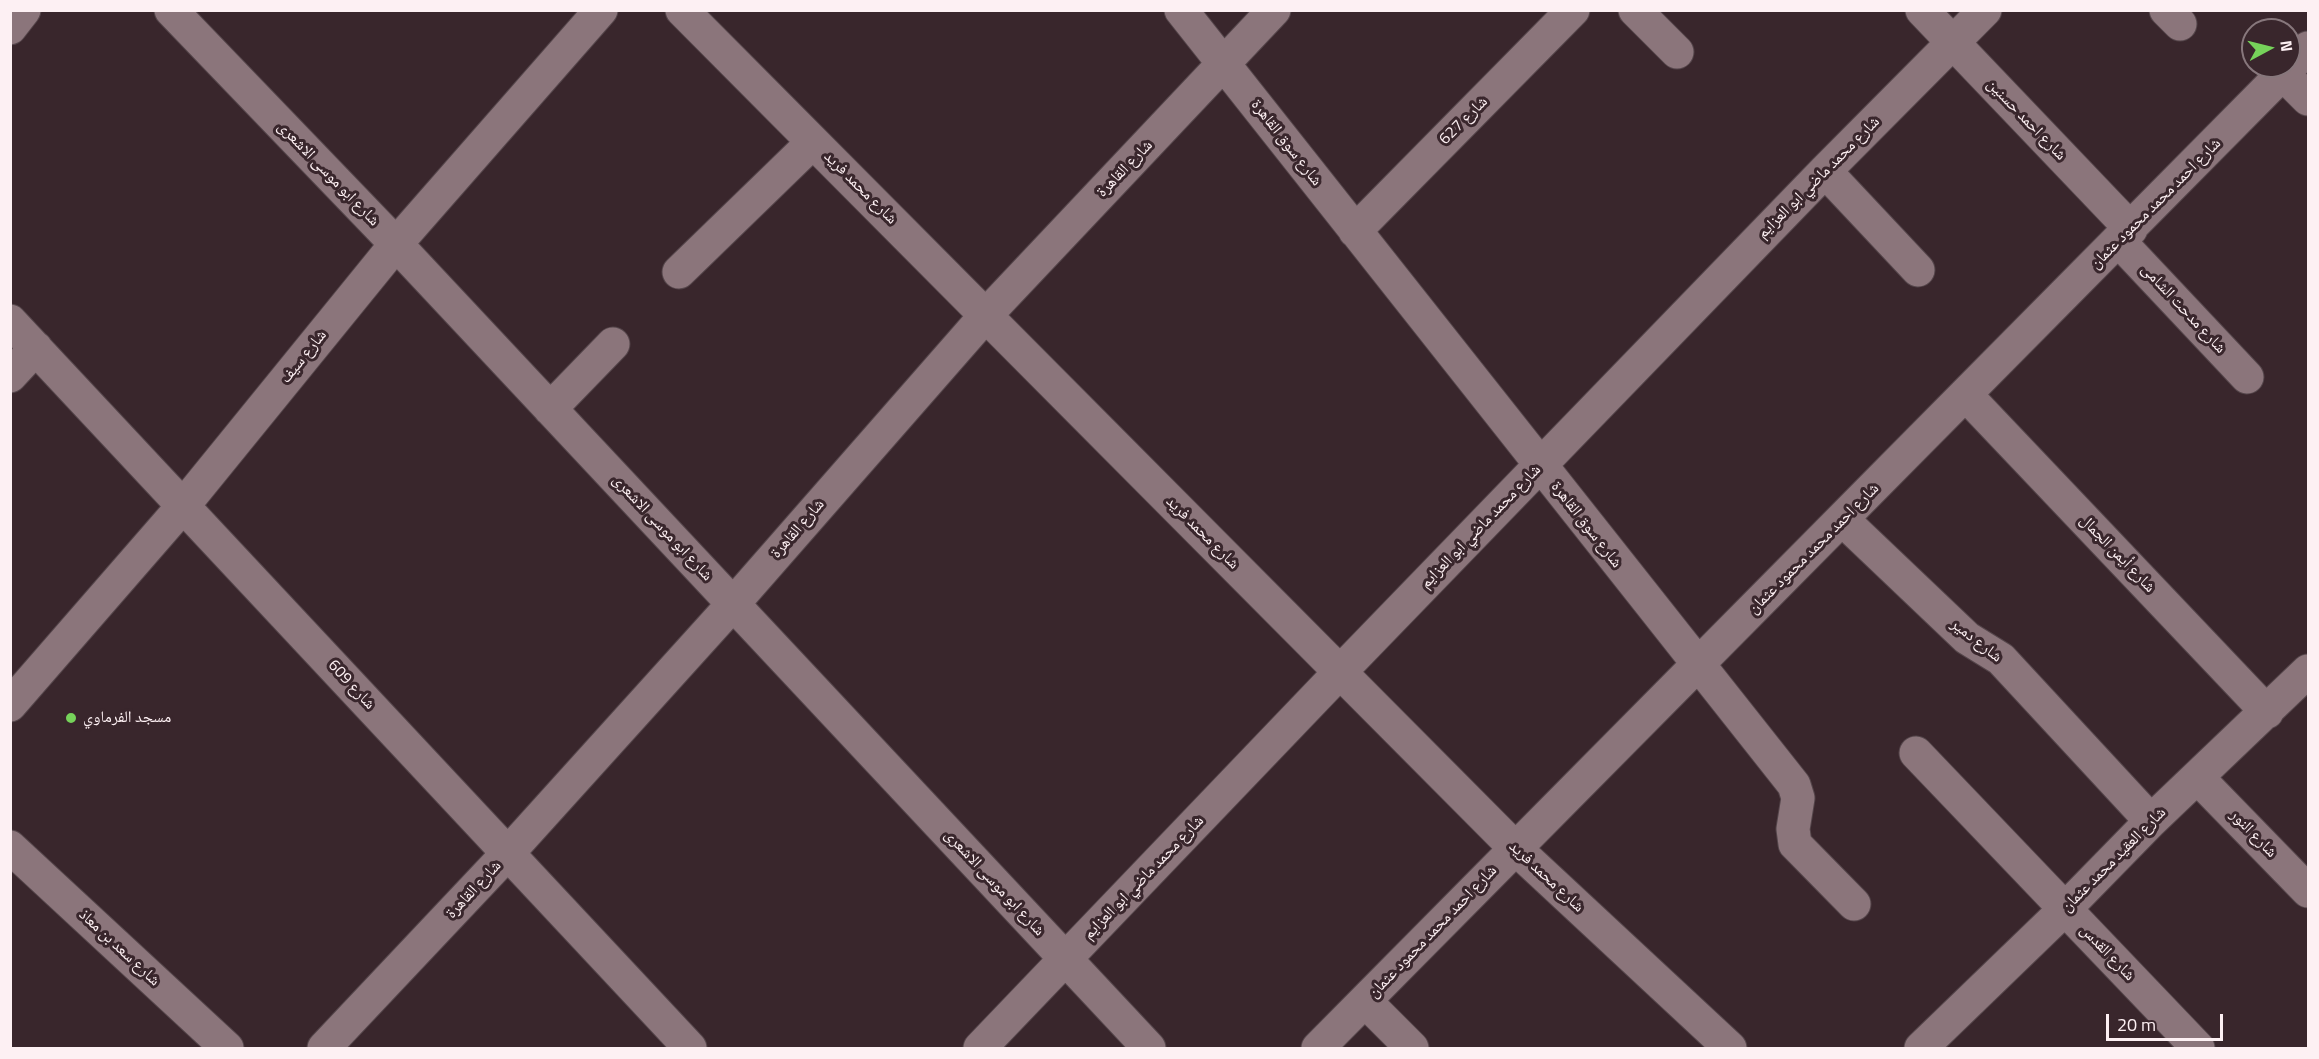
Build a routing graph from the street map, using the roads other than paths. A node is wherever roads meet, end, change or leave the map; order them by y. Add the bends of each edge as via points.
1 (24, 10) edge
2 (171, 10) edge
3 (601, 10) edge
4 (682, 10) edge
5 (1181, 10) edge
6 (1274, 10) edge
7 (1574, 10) edge
8 (1635, 10) edge
9 (1922, 10) edge
10 (1985, 10) edge
11 (10, 28) edge
12 (1953, 43) junction
13 (1677, 52) dead end
14 (1224, 64) junction
15 (2279, 78) edge
16 (2287, 78) edge
17 (2308, 99) edge
18 (813, 142) junction
19 (1825, 171) junction
20 (1355, 231) junction
21 (2125, 235) junction
22 (396, 244) junction
23 (1918, 270) dead end
24 (679, 272) dead end
25 (986, 315) junction
26 (10, 321) edge
27 (613, 344) dead end
28 (36, 348) junction
29 (10, 376) edge
30 (2247, 377) dead end
31 (1966, 395) junction
32 (550, 409) junction
33 (1540, 466) junction
34 (183, 506) junction
35 (1843, 520) junction
36 (733, 604) junction
37 (1698, 666) junction
38 (2308, 671) edge
39 (1340, 672) junction
40 (10, 705) edge
41 (2267, 712) junction
42 (1916, 753) dead end
43 (2198, 778) junction
44 (2151, 821) junction
45 (10, 847) edge
46 (1515, 848) junction
47 (508, 854) junction
48 (2308, 891) edge
49 (1854, 904) dead end
50 (2065, 909) junction
51 (1066, 959) junction
52 (1365, 1001) junction
53 (227, 1048) edge
54 (324, 1048) edge
55 (690, 1048) edge
56 (980, 1048) edge
57 (1149, 1048) edge
58 (1318, 1048) edge
59 (1412, 1048) edge
60 (1730, 1048) edge
61 (1921, 1048) edge
62 (2198, 1048) edge

1 - 11 street
2 - 22 street, شارع ابو موسى الاشعرى
3 - 22 street, شارع سيف
4 - 18 street, شارع محمد فريد
5 - 14 street, شارع سوق القاهرة
6 - 14 street, شارع القاهرة
7 - 20 street, شارع 627
8 - 13 street
9 - 12 street, شارع احمد حسنين
10 - 12 street, شارع محمد ماضي ابو العزايم
12 - 19 street, شارع محمد ماضي ابو العزايم
12 - 21 street, شارع احمد حسنين
14 - 20 street, شارع سوق القاهرة
14 - 25 street, شارع القاهرة
15 - 21 street, شارع احمد محمد محمود عثمان
16 - 17 street
18 - 24 street
18 - 25 street, شارع محمد فريد
19 - 23 street
19 - 33 street, شارع محمد ماضي ابو العزايم
20 - 33 street, شارع سوق القاهرة
21 - 30 street, شارع مدحت الشامى
21 - 31 street, شارع احمد محمد محمود عثمان
22 - 32 street, شارع ابو موسى الاشعرى
22 - 34 street, شارع سيف
25 - 36 street, شارع القاهرة
25 - 39 street, شارع محمد فريد
26 - 28 street, شارع 609
27 - 32 street
28 - 29 street
28 - 34 street, شارع 609
31 - 35 street, شارع احمد محمد محمود عثمان
31 - 41 street, شارع أيمن الجمال
32 - 36 street, شارع ابو موسى الاشعرى
33 - 37 street, شارع سوق القاهرة
33 - 39 street, شارع محمد ماضي ابو العزايم
34 - 40 street, شارع سيف
34 - 47 street, شارع 609
35 - 37 street, شارع احمد محمد محمود عثمان
35 - 44 street, شارع دمير via 1967,638 2001,659
36 - 47 street, شارع القاهرة
36 - 51 street, شارع ابو موسى الاشعرى
37 - 46 street, شارع احمد محمد محمود عثمان
37 - 49 street, شارع سوق القاهرة via 1794,785 1798,798 1795,844
38 - 41 street, شارع العقيد محمد عثمان
39 - 46 street, شارع محمد فريد
39 - 51 street, شارع محمد ماضي ابو العزايم
41 - 43 street, شارع العقيد محمد عثمان
42 - 50 street, شارع القدس
43 - 44 street, شارع العقيد محمد عثمان
43 - 48 street, شارع النور
44 - 50 street, شارع العقيد محمد عثمان
45 - 53 street, شارع سعد بن معاذ
46 - 52 street, شارع احمد محمد محمود عثمان
46 - 60 street, شارع محمد فريد
47 - 54 street, شارع القاهرة
47 - 55 street, شارع 609
50 - 61 street, شارع العقيد محمد عثمان
50 - 62 street, شارع القدس
51 - 56 street, شارع محمد ماضي ابو العزايم
51 - 57 street, شارع ابو موسى الاشعرى
52 - 58 street, شارع احمد محمد محمود عثمان
52 - 59 street

